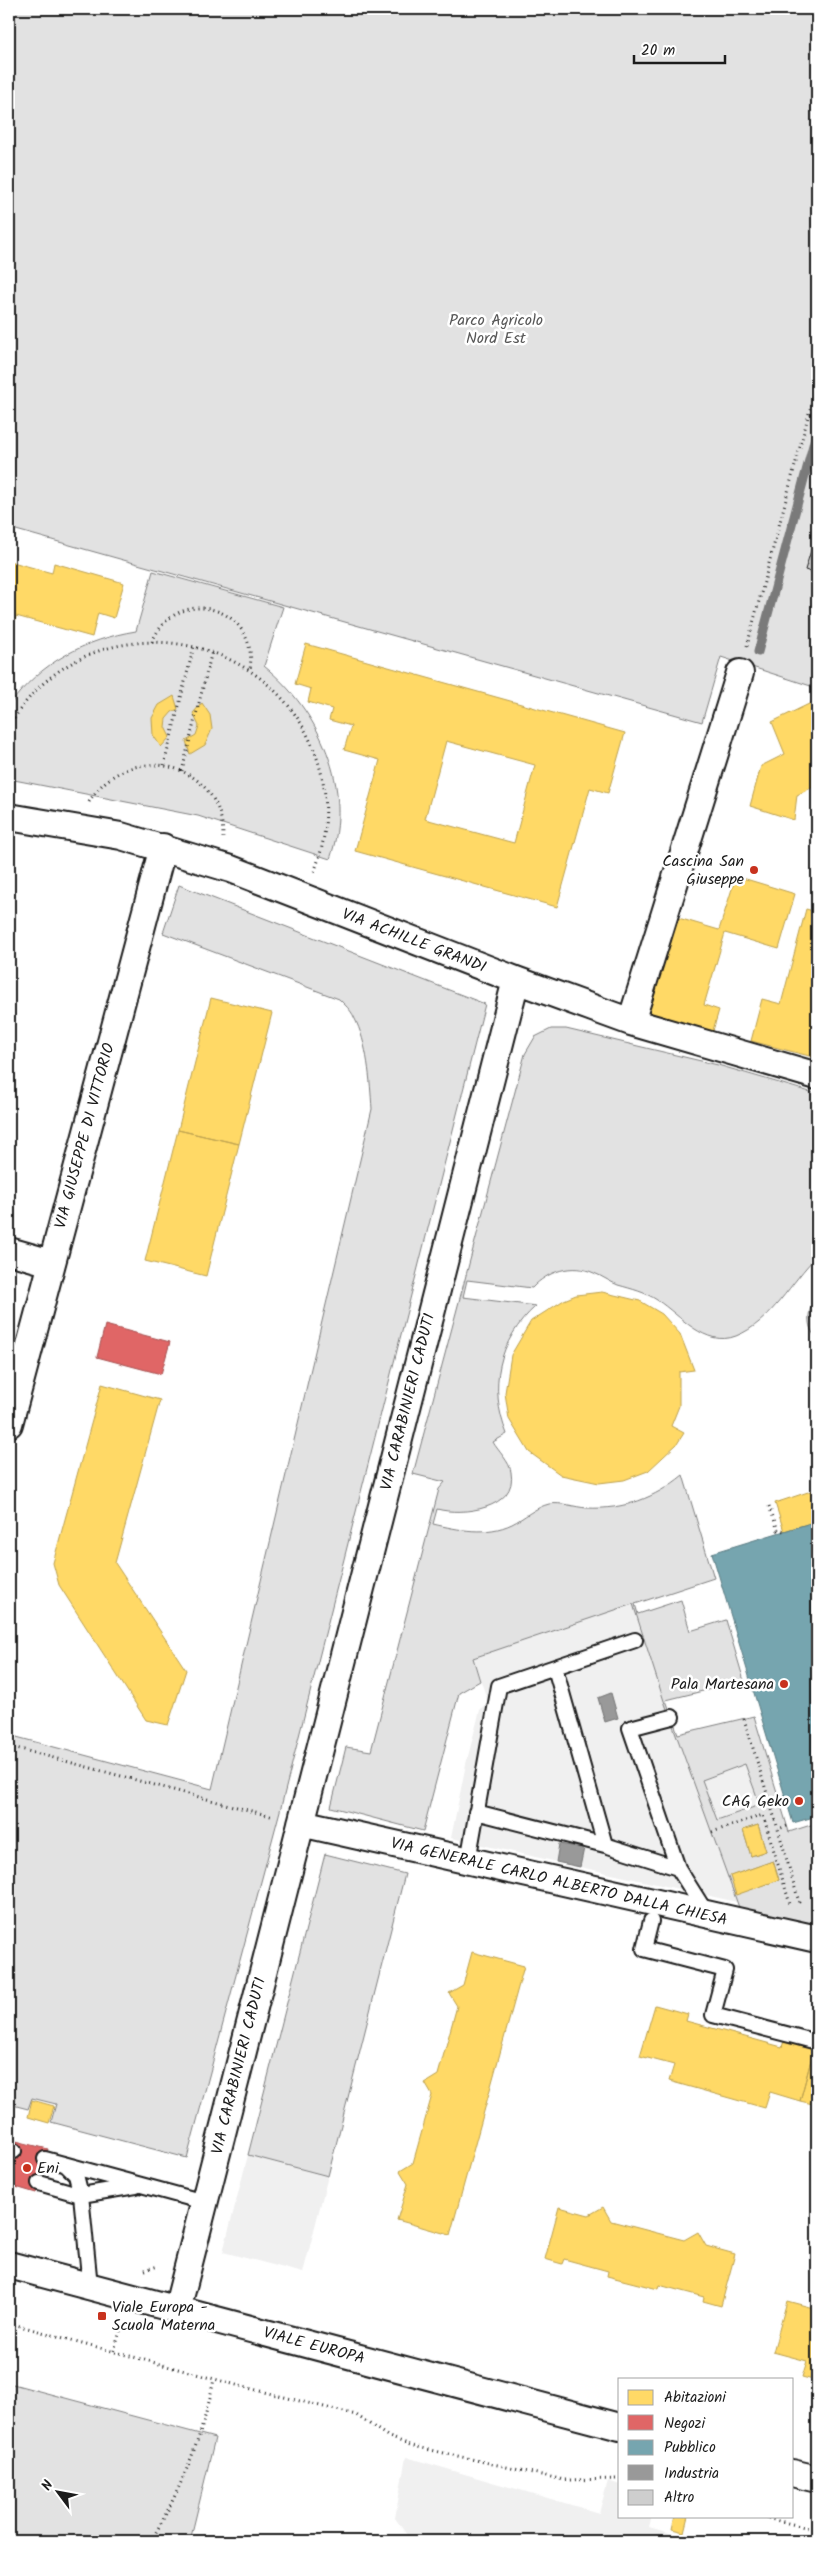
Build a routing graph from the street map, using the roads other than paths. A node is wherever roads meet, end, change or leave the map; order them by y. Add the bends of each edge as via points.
1 (740, 673) road end
2 (9, 817) edge
3 (163, 848) junction
4 (516, 980) junction
5 (631, 1022) junction
6 (817, 1076) edge
7 (9, 1251) edge
8 (51, 1263) junction
9 (9, 1424) edge
10 (635, 1640) dead end
11 (554, 1668) junction
12 (672, 1717) dead end
13 (476, 1812) junction
14 (301, 1824) junction
15 (605, 1845) junction
16 (468, 1861) junction
17 (678, 1868) junction
18 (707, 1915) junction
19 (651, 1921) dead end
20 (817, 1939) edge
21 (817, 2042) edge
22 (45, 2159) dead end
23 (65, 2165) junction
24 (39, 2183) dead end
25 (141, 2186) junction
26 (81, 2195) junction
27 (204, 2202) junction
28 (9, 2265) edge
29 (90, 2286) junction
30 (177, 2310) junction
31 (618, 2426) edge
32 (794, 2473) edge
33 (817, 2479) edge

1 - 5 street
2 - 3 street, VIA ACHILLE GRANDI via 104,832
3 - 4 street, VIA ACHILLE GRANDI via 231,869
3 - 8 street, VIA GIUSEPPE DI VITTORIO
4 - 5 street, VIA ACHILLE GRANDI
4 - 14 street, VIA CARABINIERI CADUTI
5 - 6 street, VIA ACHILLE GRANDI
7 - 8 street
8 - 9 street, VIA GIUSEPPE DI VITTORIO
10 - 11 lane
11 - 13 lane via 499,1686
11 - 15 lane
12 - 17 lane via 630,1728
13 - 15 lane
13 - 16 lane
14 - 16 street, VIA GENERALE CARLO ALBERTO DALLA CHIESA
14 - 27 street, VIA CARABINIERI CADUTI
15 - 17 lane
16 - 18 street, VIA GENERALE CARLO ALBERTO DALLA CHIESA
17 - 18 lane
18 - 20 street, VIA GENERALE CARLO ALBERTO DALLA CHIESA
19 - 21 lane via 644,1949 725,1970 713,2015
22 - 23 lane
23 - 25 lane
23 - 26 lane via 76,2175
24 - 26 lane
25 - 26 lane
25 - 27 lane
26 - 29 lane
27 - 30 street, VIA CARABINIERI CADUTI
28 - 29 street, VIALE EUROPA
29 - 30 street, VIALE EUROPA
30 - 31 street, VIALE EUROPA
32 - 33 street

